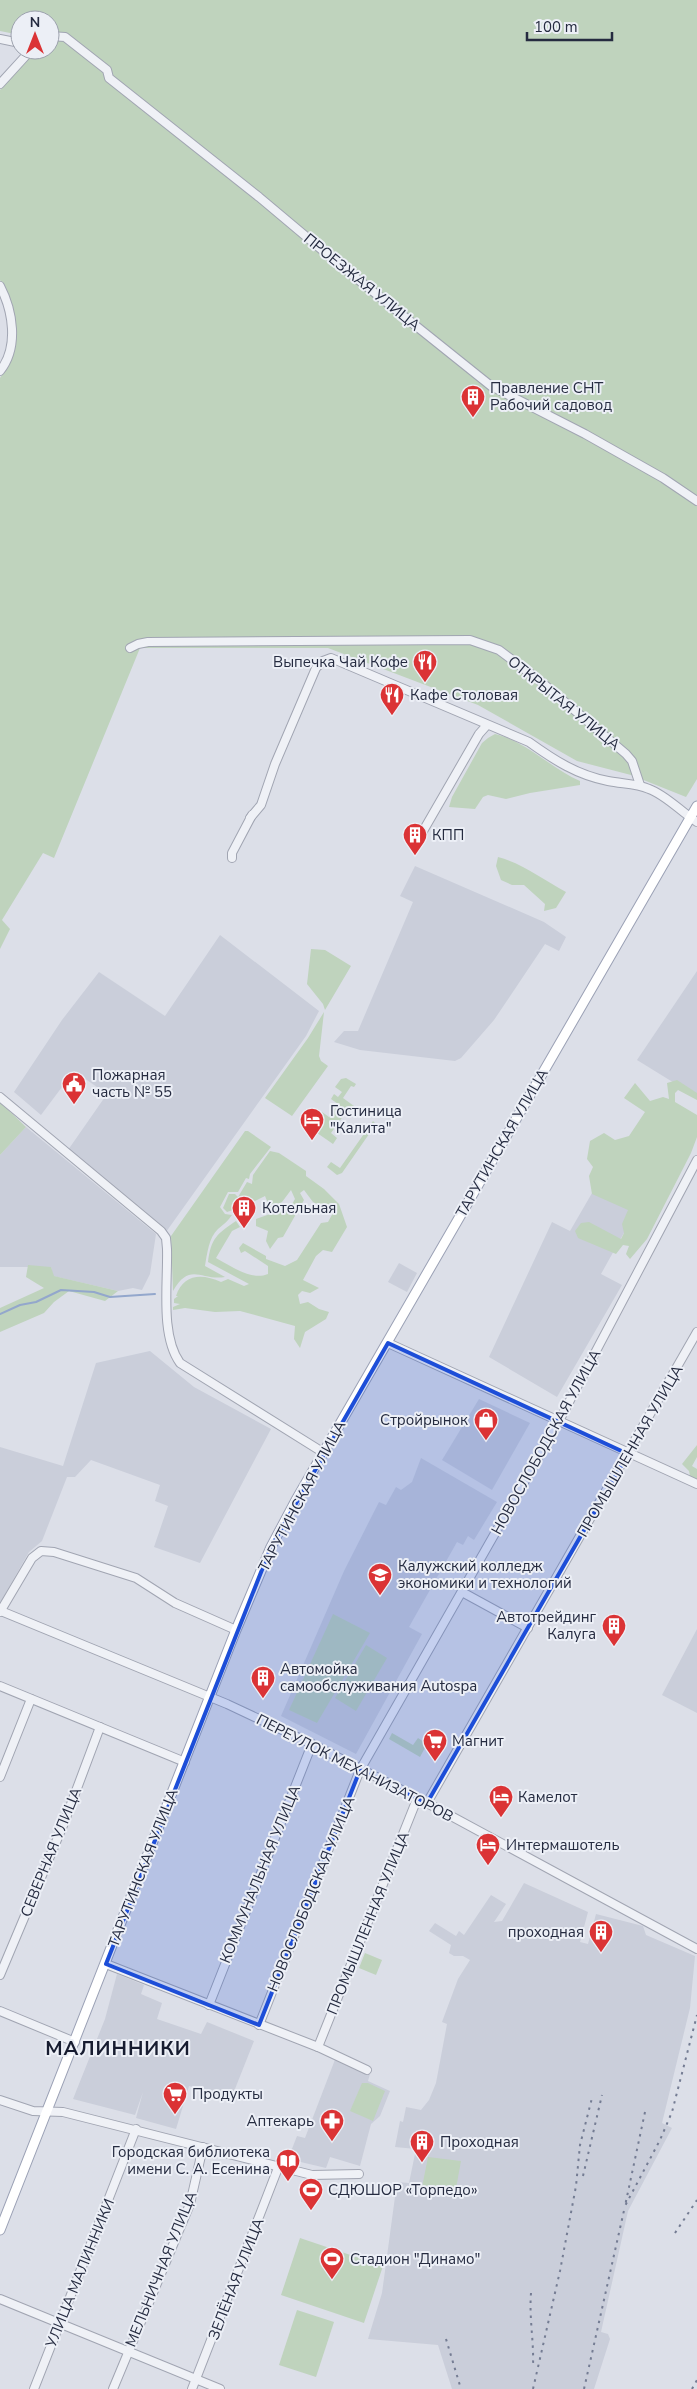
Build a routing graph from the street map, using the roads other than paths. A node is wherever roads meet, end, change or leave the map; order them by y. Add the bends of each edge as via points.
1 (60, 37) edge
2 (22, 60) edge
3 (0, 84) edge
4 (0, 286) edge
5 (0, 371) edge
6 (697, 501) edge
7 (130, 648) dead end
8 (487, 725) junction
9 (640, 785) junction
10 (697, 806) edge
11 (694, 820) edge
12 (416, 845) dead end
13 (232, 858) dead end
14 (0, 1097) edge
15 (697, 1160) edge
16 (697, 1332) edge
17 (388, 1343) junction
18 (559, 1421) junction
19 (324, 1453) junction
20 (628, 1454) junction
21 (697, 1484) edge
22 (462, 1592) junction
23 (0, 1612) edge
24 (528, 1628) junction
25 (236, 1630) junction
26 (0, 1686) edge
27 (211, 1697) junction
28 (31, 1700) junction
29 (100, 1728) junction
30 (312, 1744) junction
31 (185, 1762) junction
32 (360, 1770) junction
33 (0, 1777) edge
34 (417, 1798) junction
35 (427, 1803) junction
36 (697, 1949) edge
37 (106, 1964) junction
38 (0, 1975) edge
39 (208, 2005) junction
40 (0, 2012) edge
41 (259, 2025) junction
42 (75, 2042) junction
43 (318, 2047) junction
44 (368, 2070) dead end
45 (0, 2100) edge
46 (47, 2111) junction
47 (136, 2129) junction
48 (202, 2147) junction
49 (278, 2168) junction
50 (359, 2174) dead end
51 (0, 2230) edge
52 (0, 2299) edge
53 (60, 2324) junction
54 (128, 2352) junction
55 (196, 2379) junction
56 (34, 2389) edge
57 (114, 2389) edge
58 (192, 2389) edge
59 (220, 2389) edge

1 - 6 street, ПРОЕЗЖАЯ УЛИЦА via 65,37 107,70 109,78 491,386 585,434
2 - 3 street
4 - 5 street via 13,321 10,345
7 - 9 street, ОТКРЫТАЯ УЛИЦА via 148,642 470,640 498,650 539,680 626,754 632,761
8 - 9 street via 529,742 579,774
8 - 12 street
8 - 13 street via 331,658 323,660 316,668 261,805 250,818
9 - 11 street
10 - 11 main road, ТАРУТИНСКАЯ УЛИЦА
11 - 17 main road, ТАРУТИНСКАЯ УЛИЦА via 442,1245
14 - 19 street via 166,1238 168,1331 180,1363
15 - 18 street, НОВОСЛОБОДСКАЯ УЛИЦА
16 - 20 street, ПРОМЫШЛЕННАЯ УЛИЦА
17 - 18 street
17 - 19 main road, ТАРУТИНСКАЯ УЛИЦА
18 - 20 street
18 - 22 street, НОВОСЛОБОДСКАЯ УЛИЦА
19 - 25 main road, ТАРУТИНСКАЯ УЛИЦА via 271,1547
20 - 21 street
20 - 24 street, ПРОМЫШЛЕННАЯ УЛИЦА
22 - 24 street
22 - 32 street, НОВОСЛОБОДСКАЯ УЛИЦА
23 - 25 street via 32,1558 41,1551 54,1552 136,1578 175,1603
23 - 27 street, ПЕРЕУЛОК МЕХАНИЗАТОРОВ
24 - 35 street, ПРОМЫШЛЕННАЯ УЛИЦА
25 - 27 main road, ТАРУТИНСКАЯ УЛИЦА
26 - 28 street
27 - 30 street, ПЕРЕУЛОК МЕХАНИЗАТОРОВ
27 - 31 main road, ТАРУТИНСКАЯ УЛИЦА
28 - 29 street
28 - 33 street
29 - 31 street
29 - 38 street, СЕВЕРНАЯ УЛИЦА via 64,1824
30 - 32 street, ПЕРЕУЛОК МЕХАНИЗАТОРОВ
30 - 39 street, КОММУНАЛЬНАЯ УЛИЦА
31 - 37 main road, ТАРУТИНСКАЯ УЛИЦА
32 - 34 street, ПЕРЕУЛОК МЕХАНИЗАТОРОВ
32 - 41 street, НОВОСЛОБОДСКАЯ УЛИЦА
34 - 35 street, ПЕРЕУЛОК МЕХАНИЗАТОРОВ
34 - 43 street, ПРОМЫШЛЕННАЯ УЛИЦА
35 - 36 street, ПЕРЕУЛОК МЕХАНИЗАТОРОВ
37 - 39 street
37 - 42 main road, ТАРУТИНСКАЯ УЛИЦА
39 - 41 street
40 - 42 street
41 - 43 street
42 - 46 main road, ТАРУТИНСКАЯ УЛИЦА
43 - 44 street
45 - 46 street via 34,2111
46 - 47 street
46 - 51 main road, ТАРУТИНСКАЯ УЛИЦА
47 - 48 street
47 - 53 street, УЛИЦА МАЛИННИКИ
48 - 49 street
48 - 54 street, МЕЛЬНИЧНАЯ УЛИЦА via 190,2204
49 - 50 street via 312,2175
49 - 55 street, ЗЕЛЁНАЯ УЛИЦА
52 - 53 street
53 - 54 street
53 - 56 street, УЛИЦА МАЛИННИКИ
54 - 55 street
54 - 57 street, МЕЛЬНИЧНАЯ УЛИЦА
55 - 58 street, ЗЕЛЁНАЯ УЛИЦА
55 - 59 street

